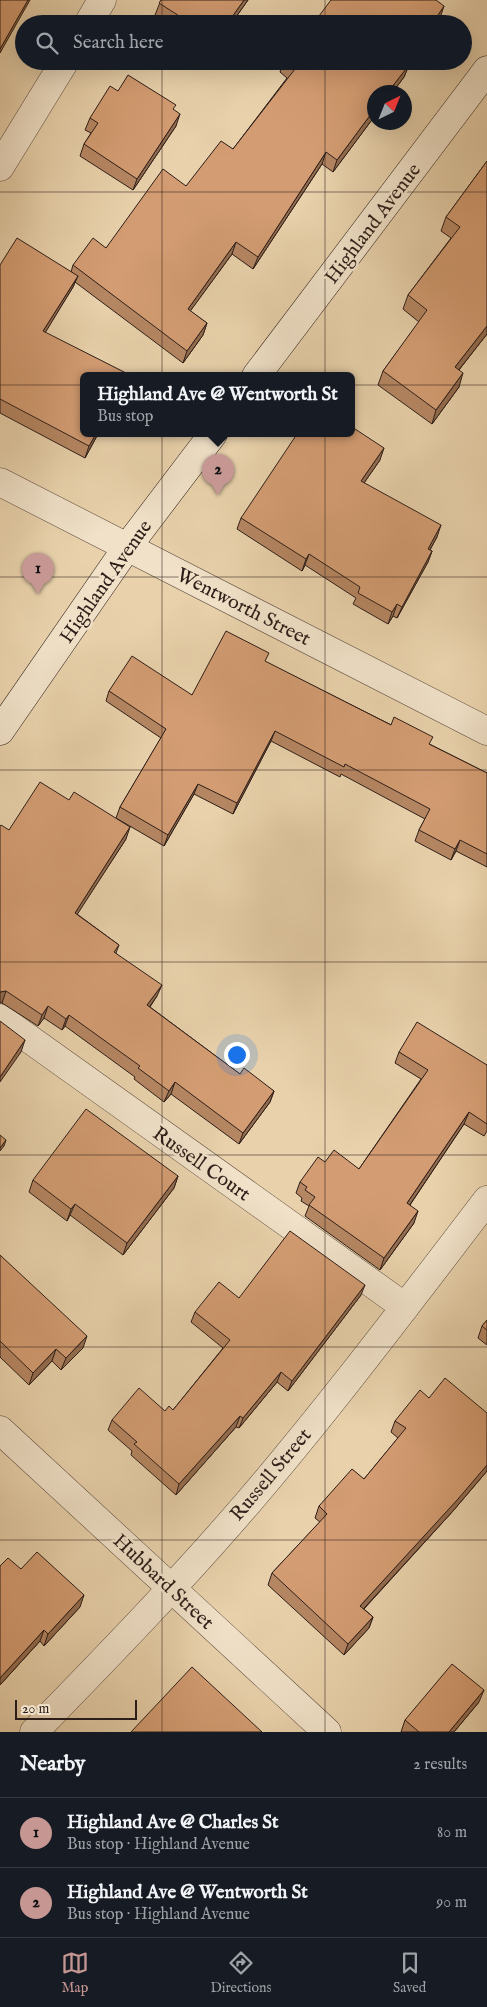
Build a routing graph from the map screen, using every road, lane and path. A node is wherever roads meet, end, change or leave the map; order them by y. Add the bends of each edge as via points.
1 (102, 0) edge
2 (93, 15) edge
3 (59, 70) edge
4 (487, 70) edge
5 (0, 167) edge
6 (259, 372) edge
7 (211, 437) edge
8 (0, 482) edge
9 (128, 546) junction
10 (0, 731) edge
11 (487, 732) edge
12 (0, 1018) edge
13 (487, 1200) edge
14 (405, 1307) junction
15 (0, 1430) edge
16 (172, 1588) junction
17 (34, 1732) edge
18 (328, 1732) edge

1 - 2 street
3 - 5 street
4 - 6 street, Highland Avenue
7 - 9 street, Highland Avenue
8 - 9 street, Wentworth Street
9 - 10 street, Highland Avenue
9 - 11 street, Wentworth Street
12 - 14 street, Russell Court
13 - 14 street, Russell Street
14 - 16 street, Russell Street via 246,1505
15 - 16 street, Hubbard Street
16 - 17 street, Russell Street
16 - 18 street, Hubbard Street

